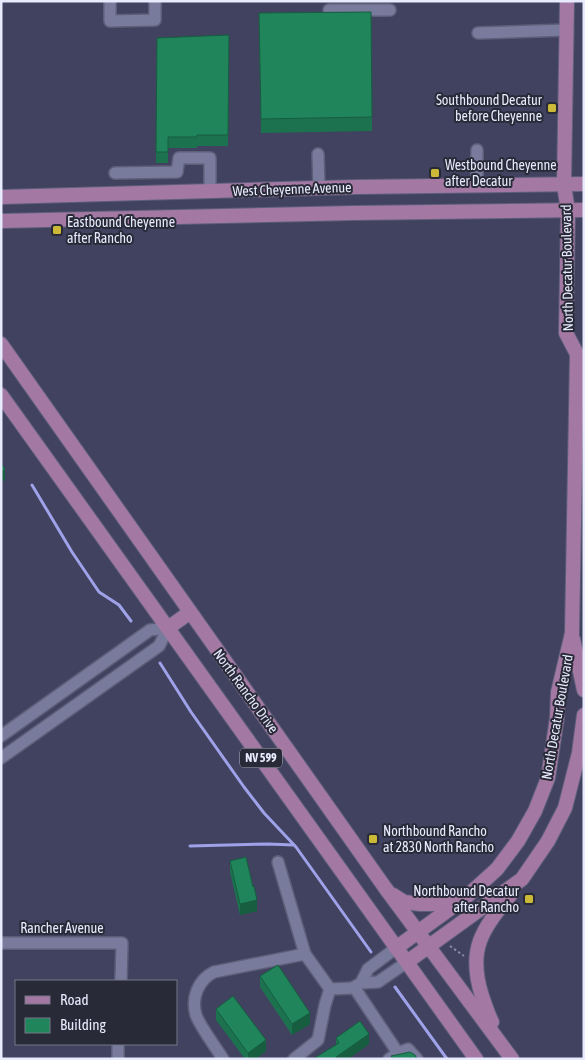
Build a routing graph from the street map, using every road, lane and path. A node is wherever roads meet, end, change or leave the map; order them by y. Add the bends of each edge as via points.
1 (110, 1) edge
2 (155, 1) edge
3 (567, 1) edge
4 (328, 10) edge
5 (390, 10) dead end
6 (566, 30) junction
7 (478, 33) dead end
8 (477, 150) dead end
9 (318, 154) dead end
10 (115, 173) dead end
11 (584, 184) edge
12 (564, 185) junction
13 (477, 186) junction
14 (319, 188) junction
15 (210, 192) junction
16 (1, 197) edge
17 (568, 210) junction
18 (584, 210) edge
19 (1, 221) edge
20 (1, 344) edge
21 (580, 349) edge
22 (1, 395) edge
23 (6, 410) edge
24 (189, 613) junction
25 (168, 628) junction
26 (572, 633) junction
27 (584, 690) edge
28 (33, 713) junction
29 (584, 715) edge
30 (44, 729) junction
31 (1, 736) edge
32 (1, 758) edge
33 (278, 862) dead end
34 (522, 879) junction
35 (386, 889) junction
36 (466, 897) junction
37 (418, 932) junction
38 (1, 943) edge
39 (446, 943) dead end
40 (429, 947) junction
41 (396, 948) junction
42 (305, 954) junction
43 (464, 956) dead end
44 (407, 962) junction
45 (120, 980) edge
46 (358, 985) junction
47 (330, 989) junction
48 (118, 1045) edge
49 (510, 1055) edge
50 (394, 1056) edge
51 (118, 1059) edge
52 (223, 1059) edge
53 (294, 1059) edge
54 (417, 1059) edge
55 (476, 1059) edge

1 - 2 street via 110,21 155,20
3 - 6 main road, North Decatur Boulevard
4 - 5 street
6 - 7 street
6 - 12 main road, North Decatur Boulevard
8 - 13 street
9 - 14 street
10 - 15 street via 177,172 178,158 210,158
11 - 12 main road, West Cheyenne Avenue
12 - 13 main road, West Cheyenne Avenue
12 - 17 main road, North Decatur Boulevard
13 - 14 main road, West Cheyenne Avenue
14 - 15 main road, West Cheyenne Avenue
15 - 16 main road, West Cheyenne Avenue
17 - 18 main road, West Cheyenne Avenue
17 - 19 main road, West Cheyenne Avenue
17 - 21 main road, North Decatur Boulevard via 566,333
20 - 24 main road, North Rancho Drive / NV 599
21 - 26 main road, North Decatur Boulevard
22 - 23 main road, North Rancho Drive / NV 599
23 - 25 main road, North Rancho Drive / NV 599
24 - 25 main road
24 - 35 main road, North Rancho Drive / NV 599
25 - 28 street via 150,630
25 - 30 street via 159,646
25 - 41 main road, North Rancho Drive / NV 599
26 - 27 main road, North Decatur Boulevard
26 - 36 main road, North Decatur Boulevard via 558,692 548,778 536,809 498,869
28 - 30 street
28 - 31 street
29 - 34 main road, North Decatur Boulevard via 578,763 564,808 548,841
30 - 32 street
33 - 42 street
34 - 40 main road, North Decatur Boulevard
34 - 49 main road via 485,929 476,956 478,986 488,1015
35 - 36 main road via 411,904 438,904 454,897
35 - 37 main road, North Rancho Drive / NV 599
36 - 37 main road, North Decatur Boulevard
37 - 40 main road, North Rancho Drive / NV 599
37 - 41 main road, North Decatur Boulevard
38 - 45 street, Rancher Avenue via 122,942
39 - 43 path
40 - 44 main road, North Decatur Boulevard
40 - 49 main road, North Rancho Drive / NV 599
41 - 44 main road, North Rancho Drive / NV 599
41 - 46 street via 368,969
42 - 47 street
42 - 52 street via 214,972 198,986 196,1016
44 - 46 street via 378,982
44 - 55 main road, North Rancho Drive / NV 599
46 - 47 street
46 - 50 street
47 - 53 street via 318,1040
48 - 51 street
50 - 54 street via 408,1049

